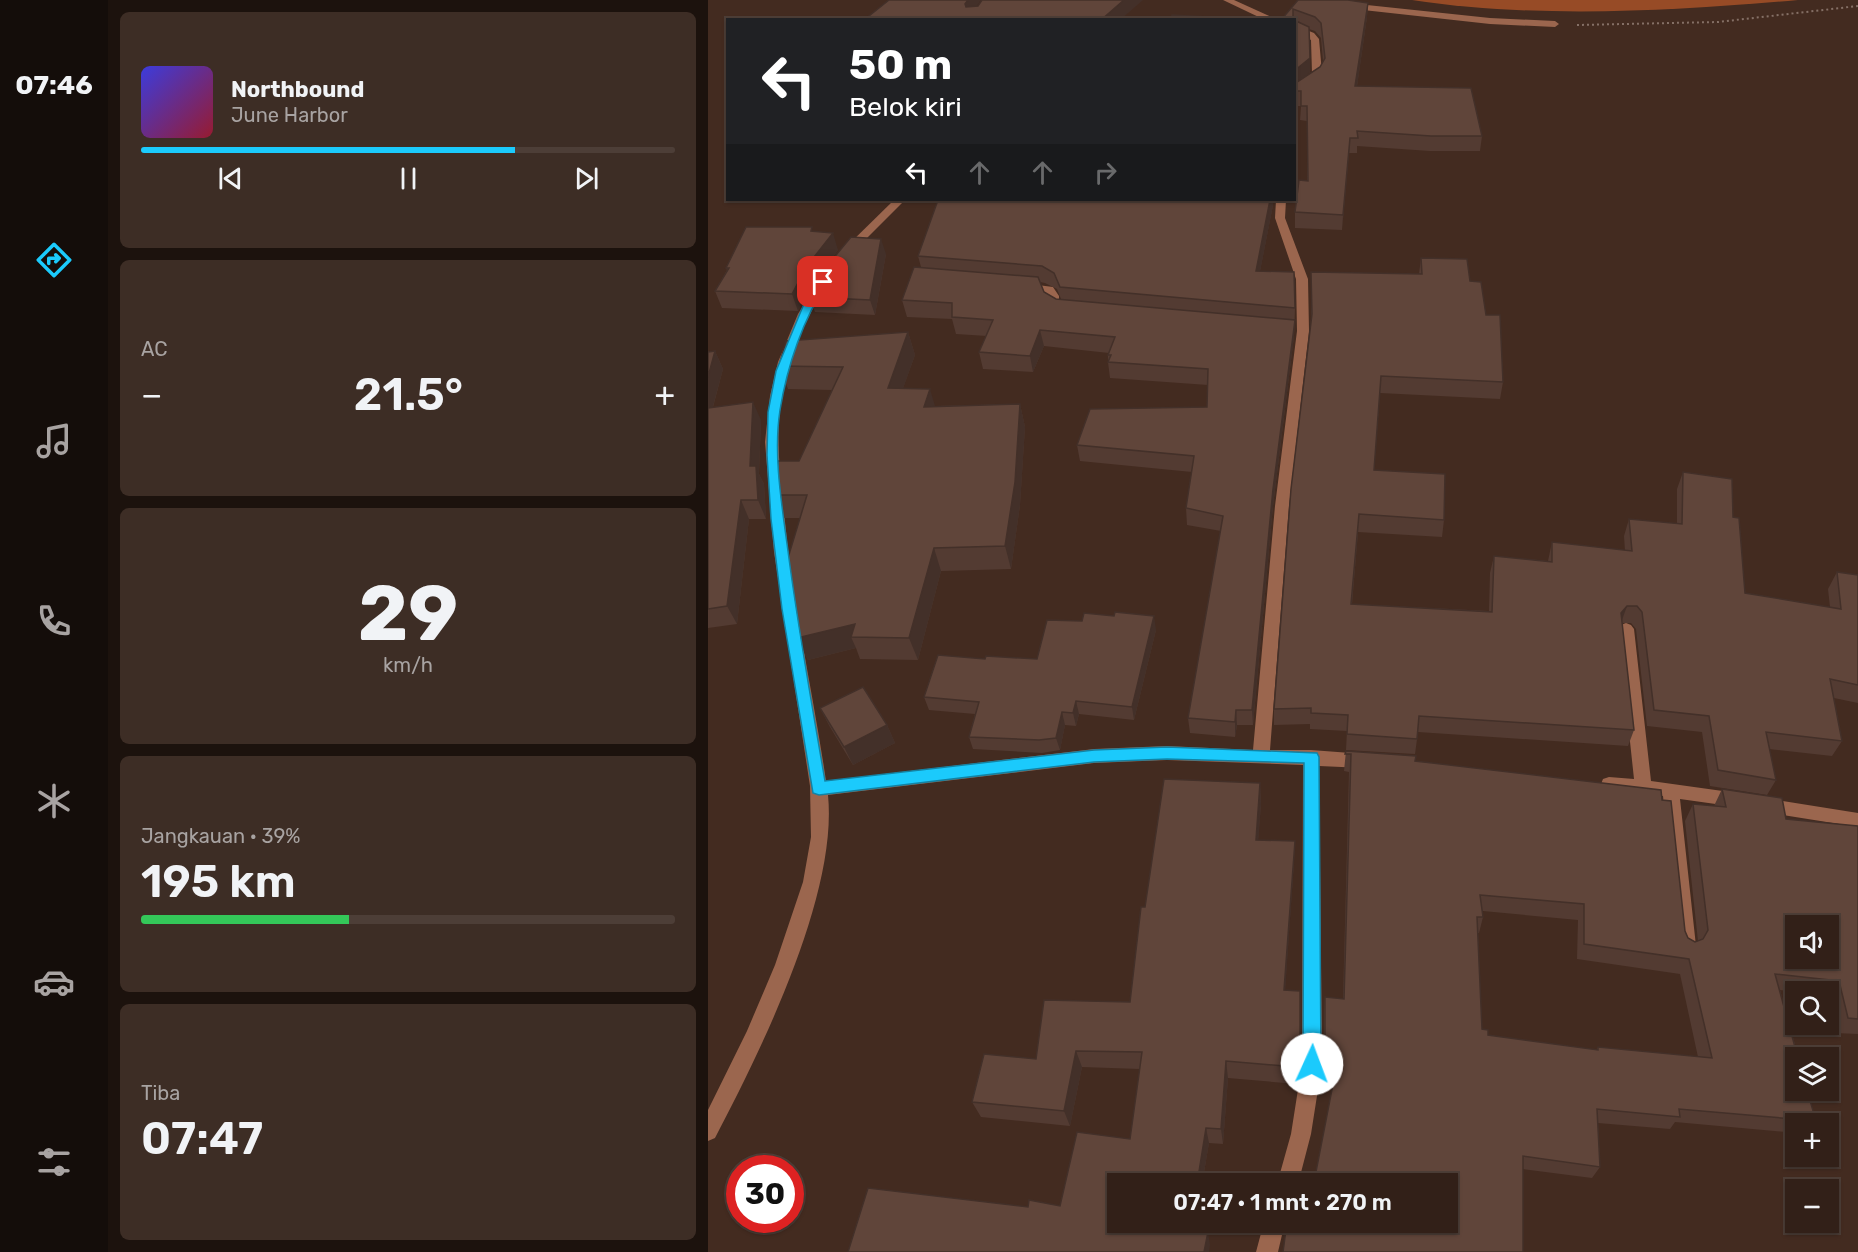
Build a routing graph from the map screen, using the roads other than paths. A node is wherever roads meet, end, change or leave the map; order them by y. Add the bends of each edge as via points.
1 (1227, 0) edge
2 (1338, 5) edge
3 (1269, 18) edge
4 (1555, 24) road end
5 (1296, 29) edge
6 (1296, 92) edge
7 (899, 201) edge
8 (1281, 201) edge
9 (1011, 285) edge
10 (1082, 311) edge
11 (1626, 629) dead end
12 (1261, 755) junction
13 (1311, 757) junction
14 (1380, 762) edge
15 (1597, 783) edge
16 (1643, 788) junction
17 (819, 789) junction
18 (1671, 790) junction
19 (1858, 820) edge
20 (1687, 946) edge
21 (708, 1131) edge
22 (1290, 1173) edge
23 (1272, 1233) edge
24 (1267, 1252) edge

1 - 3 street
2 - 4 street
5 - 6 street via 1315,39 1317,73
7 - 17 street via 867,230 811,299 782,371 774,412 777,519
8 - 12 street via 1280,218 1302,279
9 - 10 street via 1049,289 1055,308
11 - 16 street
12 - 13 street
12 - 17 street via 1094,756
13 - 14 street
13 - 22 street via 1312,1064 1301,1134
15 - 16 street
16 - 18 street
17 - 21 street via 818,858 800,920 735,1082
18 - 19 street
18 - 20 street
23 - 24 street

